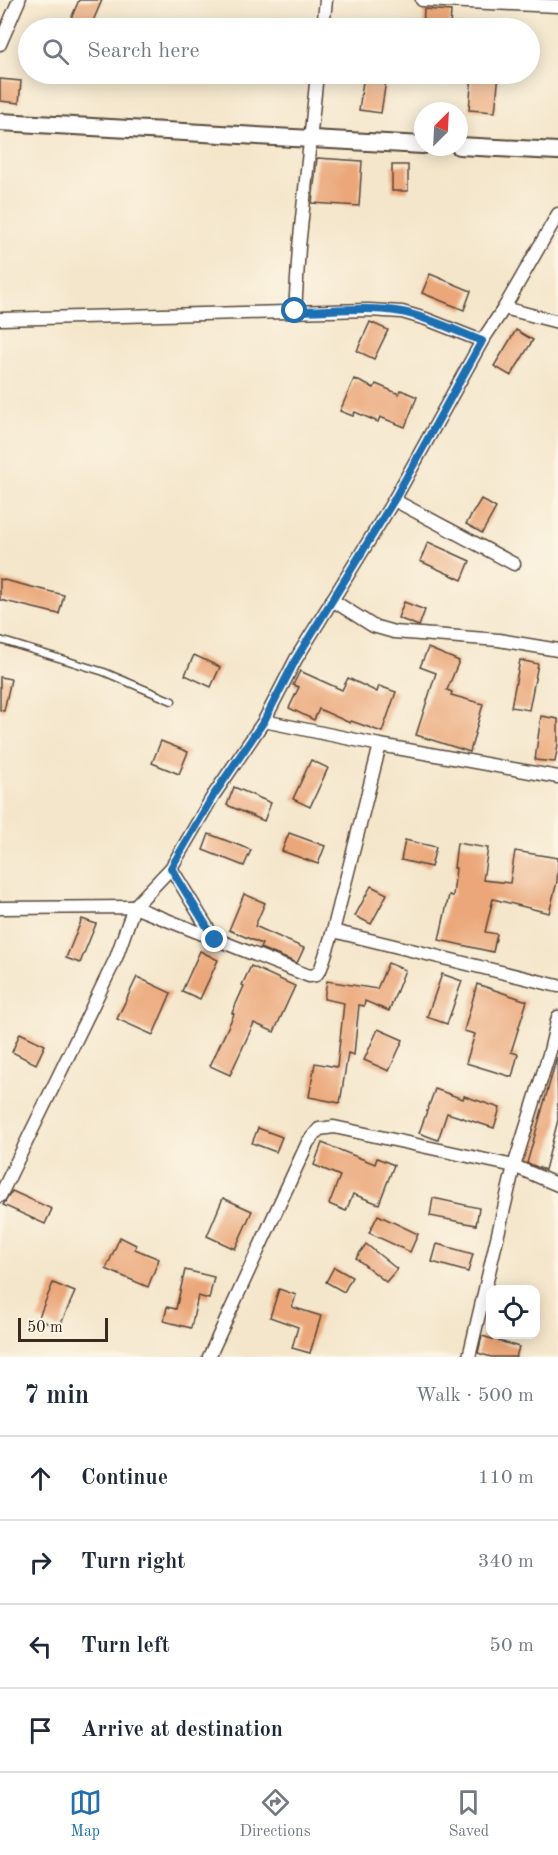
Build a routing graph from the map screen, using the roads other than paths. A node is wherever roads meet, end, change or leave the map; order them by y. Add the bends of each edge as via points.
1 (19, 0) edge
2 (326, 0) edge
3 (422, 0) edge
4 (558, 6) edge
5 (323, 18) edge
6 (0, 44) edge
7 (316, 84) edge
8 (0, 122) edge
9 (310, 140) junction
10 (414, 145) edge
11 (468, 146) edge
12 (558, 151) edge
13 (558, 214) edge
14 (504, 308) junction
15 (295, 311) junction
16 (0, 319) edge
17 (558, 322) edge
18 (482, 341) junction
19 (394, 500) junction
20 (514, 564) dead end
21 (332, 600) junction
22 (0, 640) edge
23 (558, 651) edge
24 (172, 700) dead end
25 (264, 721) junction
26 (380, 745) junction
27 (558, 777) edge
28 (171, 868) junction
29 (134, 907) junction
30 (0, 908) edge
31 (333, 931) junction
32 (215, 940) junction
33 (558, 986) edge
34 (558, 1017) edge
35 (554, 1052) edge
36 (514, 1166) junction
37 (558, 1185) edge
38 (0, 1196) edge
39 (209, 1357) edge
40 (469, 1357) edge

1 - 6 street
2 - 5 street
3 - 4 street
7 - 9 street
8 - 9 street
9 - 10 street
9 - 15 street
11 - 12 street
13 - 14 street
14 - 17 street
14 - 18 street
15 - 16 street
15 - 18 street via 402,312
18 - 19 street
19 - 20 street
19 - 21 street
21 - 23 street via 373,626 394,632 499,640
21 - 25 street
22 - 24 lane via 104,672
25 - 26 street
25 - 28 street via 213,796
26 - 27 street
26 - 31 street
28 - 29 street
28 - 32 street
29 - 30 street
29 - 32 street
29 - 38 street via 116,958
31 - 32 street via 321,968 316,975 309,976
31 - 33 street
34 - 35 street
35 - 36 street
36 - 37 street
36 - 39 street via 334,1127 319,1129 308,1142
36 - 40 street

